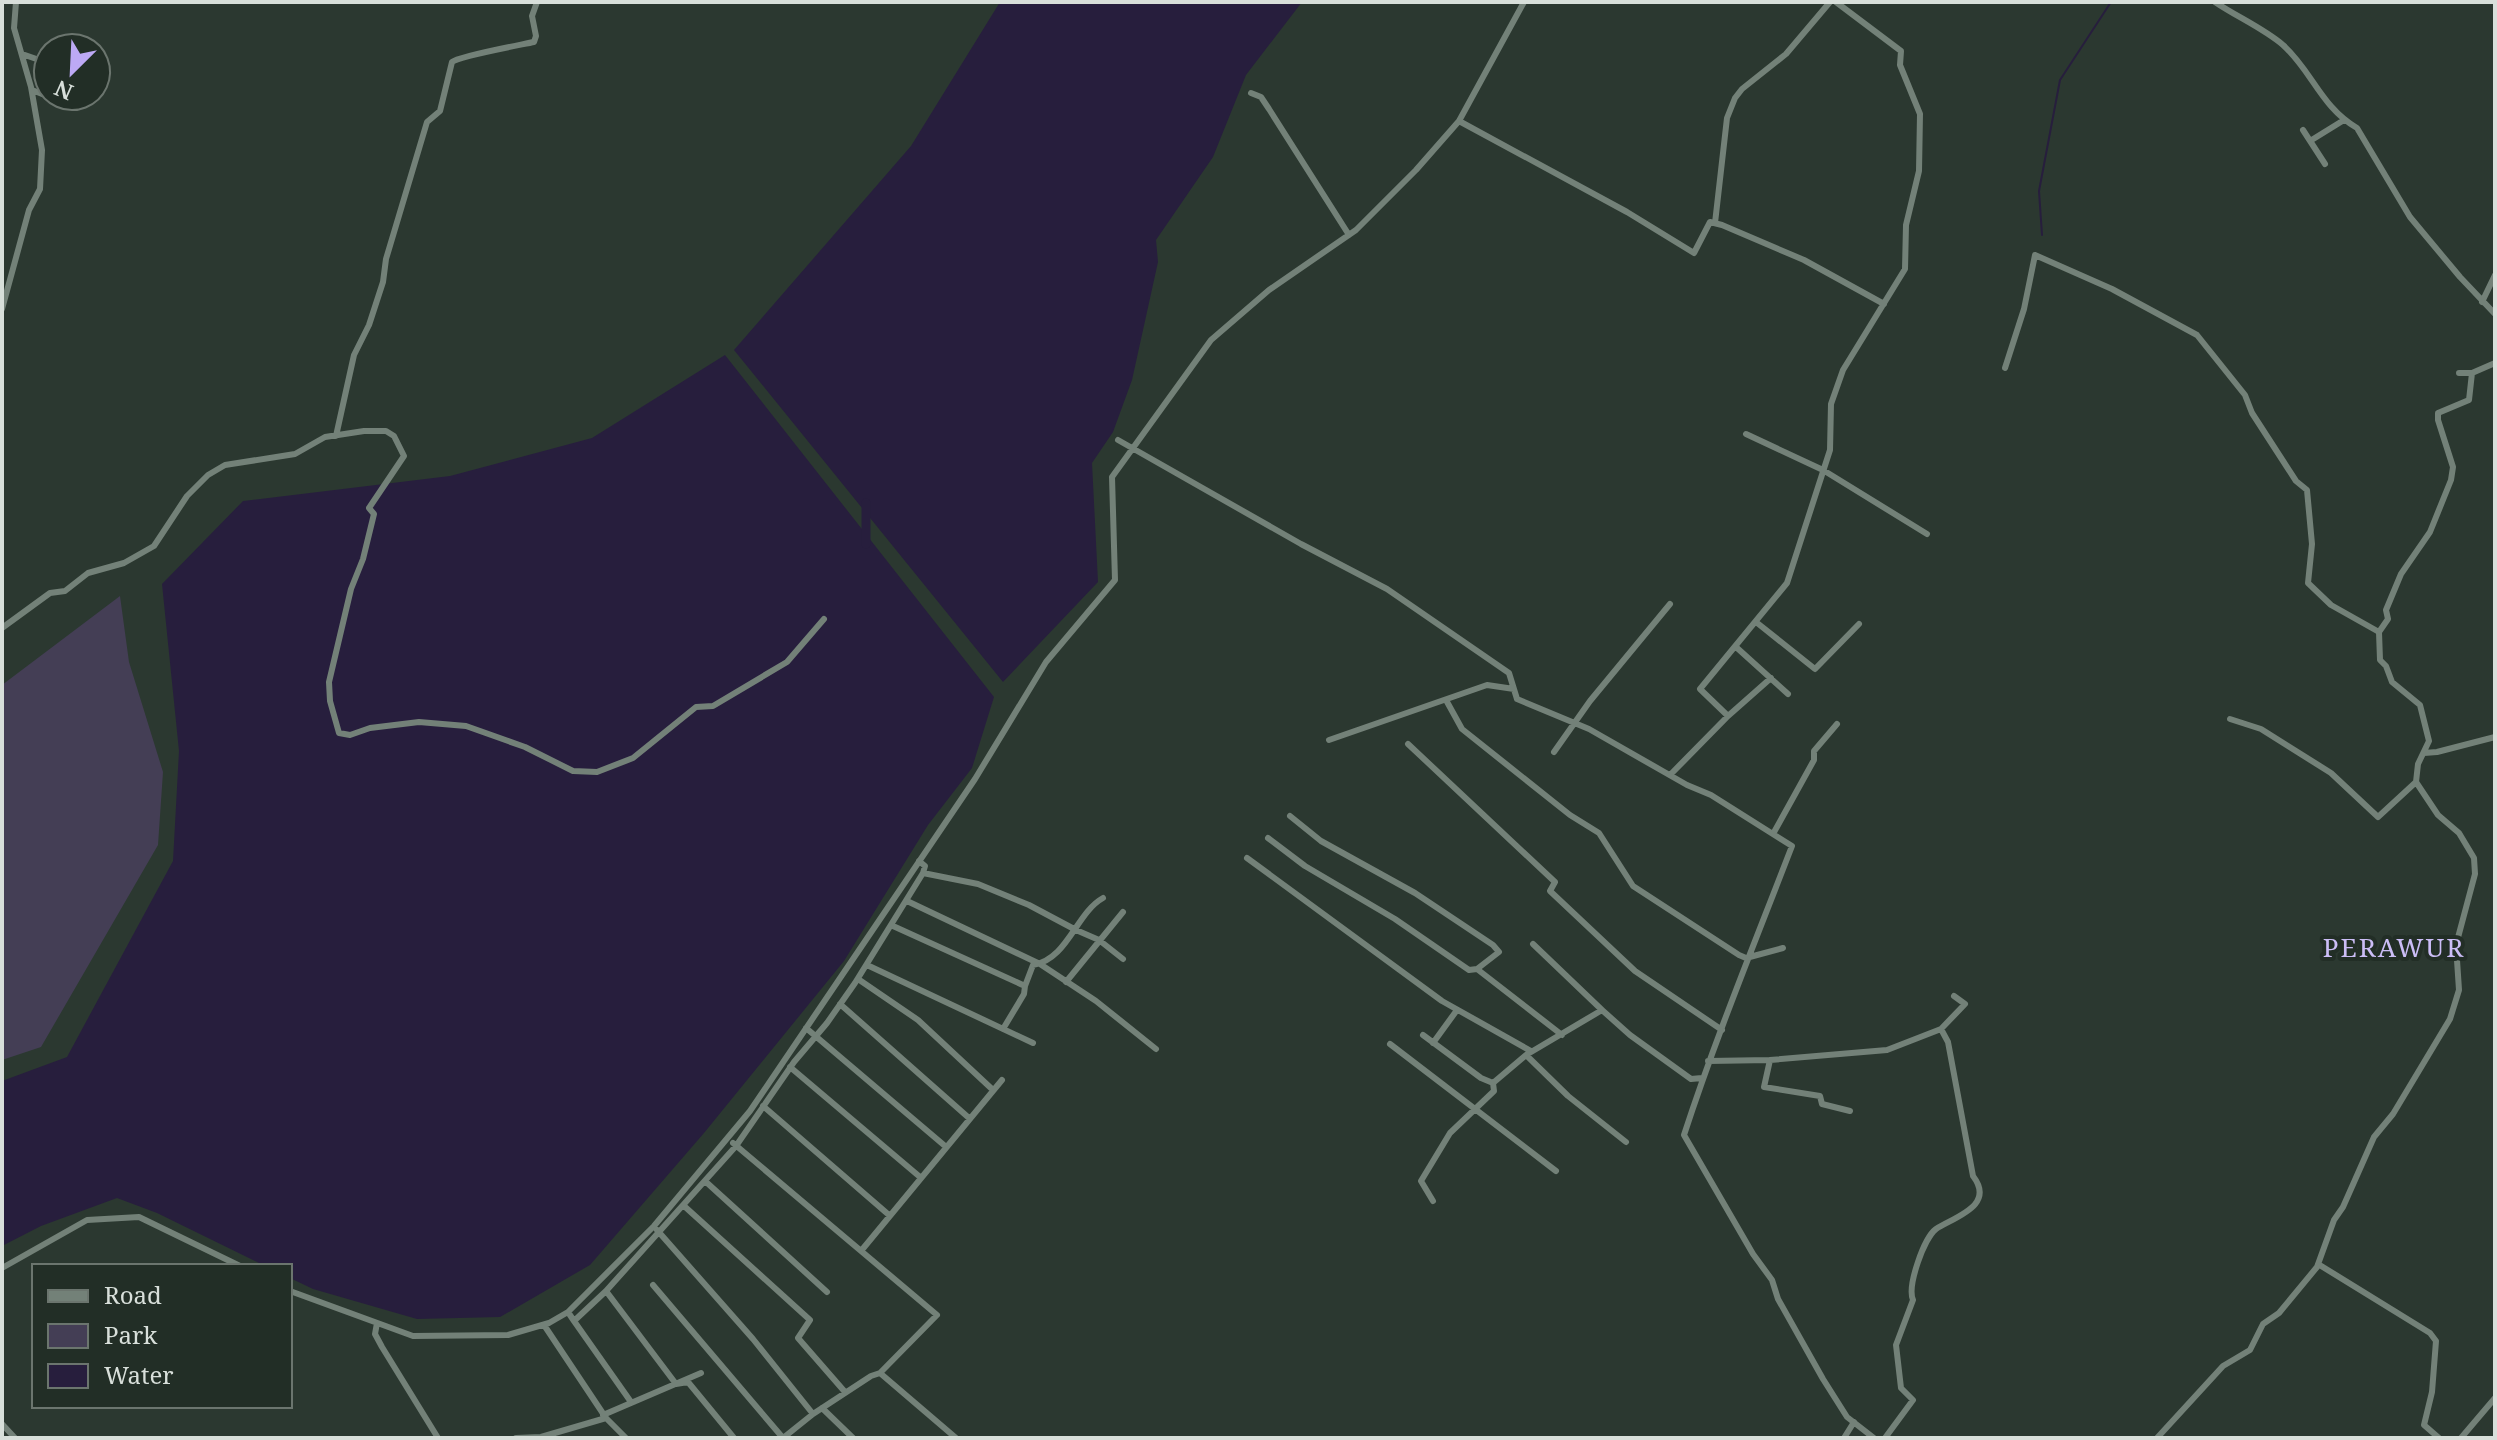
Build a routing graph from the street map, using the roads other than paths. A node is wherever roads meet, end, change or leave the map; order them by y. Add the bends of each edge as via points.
1 (16, 2) edge
2 (537, 2) edge
3 (1524, 2) edge
4 (1833, 2) edge
5 (2215, 2) edge
6 (22, 54) junction
7 (32, 57) edge
8 (32, 90) edge
9 (1251, 93) dead end
10 (36, 112) edge
11 (2344, 120) junction
12 (1459, 121) junction
13 (2303, 130) dead end
14 (2310, 141) junction
15 (2325, 164) dead end
16 (1715, 223) junction
17 (1349, 235) junction
18 (2495, 275) edge
19 (2482, 302) junction
20 (1884, 304) junction
21 (2, 309) edge
22 (2495, 314) edge
23 (2495, 363) edge
24 (2005, 368) dead end
25 (2459, 373) dead end
26 (2472, 373) junction
27 (1746, 434) dead end
28 (336, 436) junction
29 (1118, 440) dead end
30 (1133, 448) junction
31 (1823, 470) junction
32 (1927, 534) dead end
33 (1670, 604) dead end
34 (824, 619) dead end
35 (1756, 622) junction
36 (1859, 624) dead end
37 (2, 628) edge
38 (2379, 632) junction
39 (1736, 647) junction
40 (1771, 678) junction
41 (1514, 689) junction
42 (1788, 694) dead end
43 (1446, 700) junction
44 (1728, 716) junction
45 (2230, 719) dead end
46 (1574, 723) junction
47 (1837, 724) dead end
48 (2495, 737) edge
49 (1329, 740) dead end
50 (1408, 744) dead end
51 (1554, 752) dead end
52 (2424, 753) junction
53 (1671, 774) junction
54 (2416, 782) junction
55 (1290, 816) dead end
56 (1773, 834) junction
57 (1268, 838) dead end
58 (1247, 858) dead end
59 (919, 861) junction
60 (923, 873) junction
61 (1103, 898) dead end
62 (907, 901) junction
63 (1123, 912) dead end
64 (893, 926) junction
65 (1076, 930) junction
66 (1099, 940) junction
67 (1533, 944) dead end
68 (1783, 948) dead end
69 (1746, 958) junction
70 (1123, 959) dead end
71 (1040, 964) junction
72 (867, 965) junction
73 (1477, 969) junction
74 (858, 979) junction
75 (1066, 982) junction
76 (1025, 986) junction
77 (1954, 996) dead end
78 (840, 1004) junction
79 (1457, 1010) junction
80 (1602, 1010) junction
81 (806, 1028) junction
82 (1003, 1029) junction
83 (1941, 1029) junction
84 (1722, 1030) junction
85 (1423, 1035) dead end
86 (1562, 1035) junction
87 (816, 1036) junction
88 (1033, 1043) dead end
89 (1433, 1043) junction
90 (1390, 1044) dead end
91 (1156, 1049) dead end
92 (1528, 1053) junction
93 (1770, 1060) junction
94 (1708, 1061) junction
95 (790, 1067) junction
96 (1702, 1078) junction
97 (1002, 1080) dead end
98 (1493, 1083) junction
99 (993, 1090) junction
100 (763, 1106) junction
101 (1476, 1110) junction
102 (1850, 1111) dead end
103 (969, 1118) junction
104 (727, 1138) junction
105 (1626, 1142) dead end
106 (736, 1146) junction
107 (945, 1146) junction
108 (1556, 1171) dead end
109 (920, 1177) junction
110 (705, 1181) junction
111 (1433, 1201) dead end
112 (683, 1205) junction
113 (889, 1215) junction
114 (656, 1229) junction
115 (861, 1251) junction
116 (236, 1264) edge
117 (2318, 1264) junction
118 (2, 1268) edge
119 (653, 1285) dead end
120 (606, 1291) junction
121 (292, 1292) edge
122 (827, 1292) dead end
123 (568, 1312) junction
124 (574, 1321) junction
125 (377, 1323) junction
126 (544, 1325) junction
127 (701, 1373) dead end
128 (880, 1373) junction
129 (676, 1384) junction
130 (845, 1392) junction
131 (2495, 1398) edge
132 (631, 1402) junction
133 (822, 1408) junction
134 (813, 1414) junction
135 (604, 1416) junction
136 (1854, 1422) junction
137 (2, 1424) edge
138 (551, 1436) edge
139 (788, 1437) edge
140 (15, 1438) edge
141 (438, 1438) edge
142 (516, 1438) edge
143 (626, 1438) edge
144 (734, 1438) edge
145 (853, 1438) edge
146 (956, 1438) edge
147 (1844, 1438) edge
148 (1874, 1438) edge
149 (1885, 1438) edge
150 (2157, 1438) edge
151 (2439, 1438) edge
152 (2461, 1438) edge

1 - 6 street via 14,28
2 - 28 street via 531,24 534,42 452,62 440,111 427,122 369,325 354,355
3 - 12 street
4 - 16 street via 1786,54 1735,98 1727,118
4 - 20 street via 1901,51 1900,65 1920,114 1919,171 1906,225 1905,269
5 - 11 street via 2283,46
6 - 7 street
6 - 8 street
9 - 17 street via 1261,97
10 - 21 street via 42,150 40,189 29,210
11 - 14 street
11 - 19 street via 2357,128 2410,217
12 - 16 street via 1694,253 1710,222
12 - 17 street
13 - 14 street
14 - 15 street
16 - 20 street via 1804,260
17 - 30 street via 1269,290 1211,340
18 - 19 street
19 - 22 street
20 - 31 street via 1843,370 1831,404 1830,450
23 - 26 street
24 - 38 street via 2035,255 2197,335 2245,395 2296,481 2307,490 2312,544 2308,583 2331,605
25 - 26 street
26 - 38 street via 2469,400 2438,413 2453,467 2451,480 2430,532 2401,574
27 - 31 street
28 - 34 street via 386,431 404,456 369,508 374,514 329,682 339,733 419,722 466,726 573,771 597,772 633,758 696,707 713,706 787,662
28 - 37 street via 295,454 225,465 187,496 154,546 124,563 88,573 65,591 50,593
29 - 30 street
30 - 41 street via 1387,589 1509,673
30 - 59 street via 1112,477 1115,580 1046,662
31 - 32 street
31 - 35 street via 1787,583
33 - 46 street
35 - 36 street via 1815,669
35 - 39 street
38 - 52 street via 2380,660 2392,682 2420,705 2429,741
39 - 40 street
39 - 44 street via 1700,689
40 - 42 street
40 - 44 street
41 - 43 street via 1487,685
41 - 46 street via 1517,699
43 - 49 street
43 - 69 street via 1462,729 1599,833 1633,886
44 - 53 street
45 - 54 street via 2261,729 2331,773 2378,817
46 - 51 street
46 - 53 street
47 - 56 street via 1814,751
48 - 52 street
50 - 84 street via 1555,882 1550,891 1573,915 1635,971
52 - 54 street
53 - 56 street
54 - 117 street via 2474,858 2475,874 2456,945 2459,990 2432,1052 2374,1137
55 - 73 street via 1321,841 1415,893 1493,945 1499,952
56 - 69 street via 1792,846
57 - 73 street via 1469,970
58 - 79 street
59 - 60 street via 925,866
59 - 81 street
60 - 62 street
60 - 65 street via 978,884
61 - 65 street via 1093,903
62 - 64 street
62 - 71 street
63 - 66 street
64 - 72 street
64 - 76 street
65 - 66 street
65 - 71 street
66 - 70 street
66 - 75 street
67 - 80 street
68 - 69 street
69 - 84 street
71 - 75 street
71 - 76 street via 1033,965
72 - 74 street
72 - 82 street
73 - 86 street
74 - 78 street
74 - 99 street via 918,1020
75 - 91 street
76 - 82 street
77 - 83 street via 1965,1004
78 - 87 street
78 - 103 street
79 - 89 street
79 - 92 street
80 - 86 street
80 - 96 street via 1691,1079
81 - 87 street
81 - 104 street
82 - 88 street
83 - 93 street via 1887,1050
83 - 149 street via 1948,1042 1978,1201 1933,1231 1916,1267 1913,1300 1896,1345 1901,1388 1913,1400
84 - 94 street
85 - 89 street
86 - 92 street
87 - 95 street
87 - 107 street
89 - 98 street
90 - 101 street
92 - 98 street
92 - 105 street via 1568,1096
93 - 94 street
93 - 102 street via 1764,1087 1820,1096 1822,1104
94 - 96 street
95 - 100 street
95 - 109 street
96 - 136 street via 1684,1135 1772,1280 1823,1379
97 - 99 street
98 - 101 street via 1494,1091
99 - 103 street
100 - 106 street
100 - 113 street
101 - 108 street
101 - 111 street via 1450,1133 1421,1181
103 - 107 street
104 - 106 street
104 - 114 street
106 - 110 street
106 - 115 street
107 - 109 street
109 - 113 street
110 - 112 street
110 - 122 street
112 - 114 street
112 - 130 street via 810,1320 798,1338
113 - 115 street
114 - 120 street
114 - 123 street
114 - 134 street
115 - 128 street via 937,1315
116 - 118 street via 139,1217 87,1220
117 - 150 street via 2279,1313 2263,1324 2250,1350 2223,1366
117 - 151 street via 2436,1341 2424,1425
119 - 139 street
120 - 124 street
120 - 129 street
121 - 125 street
123 - 124 street
123 - 126 street
124 - 132 street
125 - 126 street via 413,1336 508,1335
125 - 141 street via 375,1334
126 - 135 street
127 - 129 street
128 - 130 street
128 - 146 street
129 - 132 street
129 - 144 street via 688,1382
130 - 133 street
131 - 152 street
132 - 135 street
133 - 134 street
133 - 145 street
134 - 139 street
135 - 138 street
135 - 143 street
136 - 147 street
136 - 148 street
137 - 140 street
138 - 142 street

